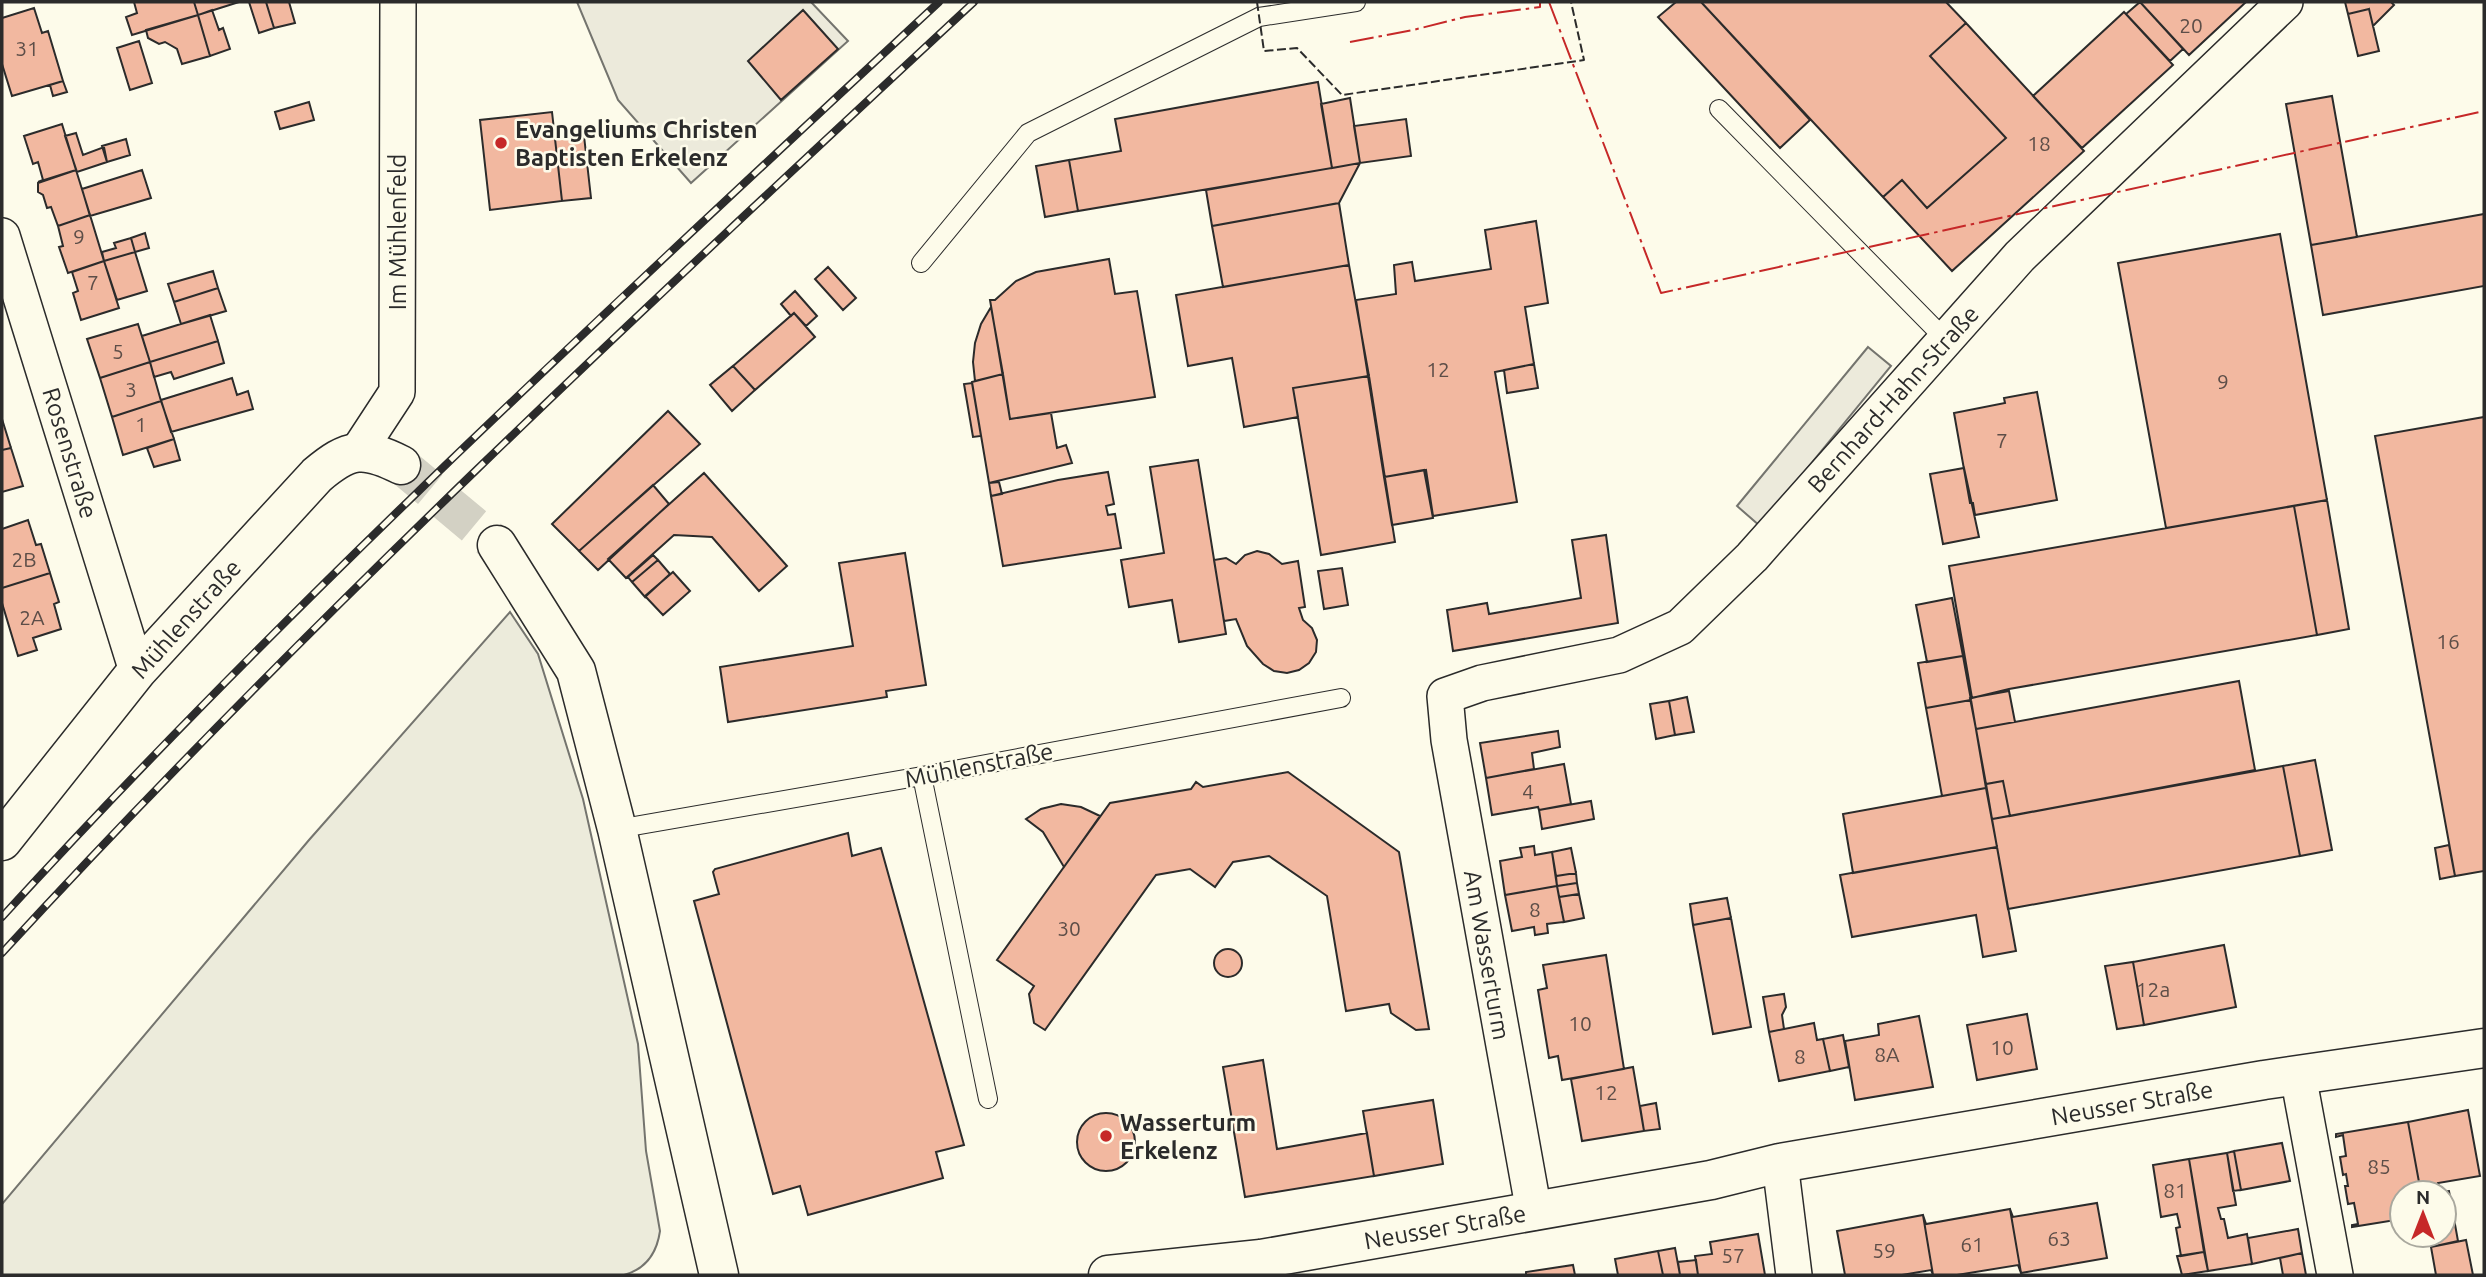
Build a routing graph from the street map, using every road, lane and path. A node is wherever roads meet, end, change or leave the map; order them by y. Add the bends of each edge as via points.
1 (398, 2) edge
2 (1356, 2) edge
3 (2285, 2) edge
4 (1719, 109) dead end
5 (2, 236) edge
6 (921, 263) dead end
7 (1945, 339) junction
8 (359, 450) junction
9 (401, 466) tunnel mouth
10 (497, 545) tunnel mouth
11 (137, 671) junction
12 (1445, 696) joint
13 (1341, 698) dead end
14 (922, 776) junction
15 (617, 828) junction
16 (2, 841) edge
17 (2484, 1048) edge
18 (2298, 1075) junction
19 (988, 1099) dead end
20 (1780, 1163) junction
21 (1534, 1212) junction
22 (719, 1275) edge
23 (1108, 1275) edge
24 (1794, 1275) edge
25 (2335, 1275) edge

1 - 8 street, Im Mühlenfeld via 397,392
2 - 6 lane via 1259,17 1028,133
3 - 7 street, Bernhard-Hahn-Straße via 2020,256
4 - 7 lane
5 - 11 street, Rosenstraße
7 - 12 street, Bernhard-Hahn-Straße via 1752,557 1680,627 1619,655 1482,683
8 - 9 street
8 - 11 street, Mühlenstraße via 338,457 317,475
10 - 15 street via 576,671
11 - 16 street, Mühlenstraße
12 - 21 street, Am Wasserturm via 1449,740
13 - 14 lane, Mühlenstraße
14 - 15 lane, Mühlenstraße
14 - 19 lane
15 - 22 street
17 - 18 street, Neusser Straße
18 - 20 street, Neusser Straße
18 - 25 street
20 - 21 street, Neusser Straße
20 - 24 street
21 - 23 street, Neusser Straße via 1261,1259

